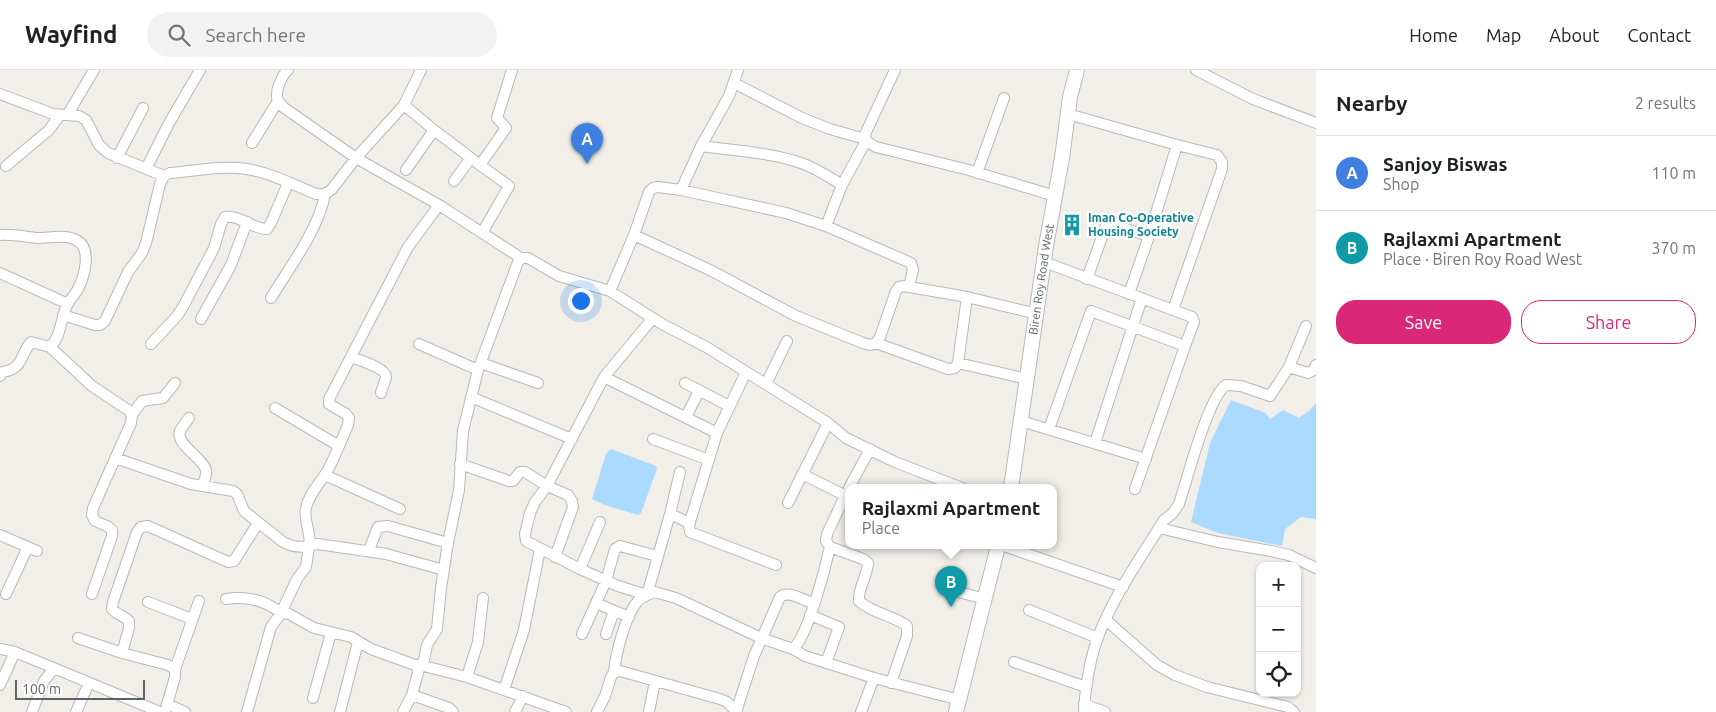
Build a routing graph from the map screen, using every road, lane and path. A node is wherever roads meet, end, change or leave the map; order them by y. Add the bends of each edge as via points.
1 (94, 70) edge
2 (200, 70) edge
3 (288, 70) edge
4 (421, 70) edge
5 (512, 70) edge
6 (738, 70) edge
7 (895, 70) edge
8 (1077, 70) edge
9 (1196, 70) edge
10 (734, 83) junction
11 (0, 94) edge
12 (1004, 98) dead end
13 (278, 101) junction
14 (404, 106) junction
15 (143, 108) dead end
16 (64, 114) junction
17 (1068, 114) junction
18 (1316, 123) edge
19 (434, 130) junction
20 (866, 140) junction
21 (252, 143) dead end
22 (1177, 145) junction
23 (702, 146) junction
24 (117, 158) junction
25 (356, 158) junction
26 (470, 160) junction
27 (480, 165) junction
28 (6, 166) dead end
29 (146, 169) junction
30 (406, 170) dead end
31 (977, 172) junction
32 (164, 176) junction
33 (454, 182) dead end
34 (288, 183) junction
35 (842, 185) junction
36 (681, 190) junction
37 (325, 194) junction
38 (1055, 196) junction
39 (439, 205) junction
40 (247, 222) junction
41 (826, 226) junction
42 (482, 233) junction
43 (0, 235) edge
44 (634, 235) junction
45 (1149, 236) junction
46 (521, 258) junction
47 (1044, 262) junction
48 (0, 273) edge
49 (1085, 278) junction
50 (909, 286) junction
51 (610, 291) junction
52 (1129, 294) junction
53 (967, 296) junction
54 (270, 298) dead end
55 (1142, 298) junction
56 (68, 304) junction
57 (1173, 310) junction
58 (1037, 314) junction
59 (63, 315) junction
60 (653, 318) junction
61 (201, 319) dead end
62 (1132, 326) junction
63 (1306, 326) dead end
64 (787, 341) dead end
65 (876, 343) junction
66 (151, 344) dead end
67 (419, 344) dead end
68 (1185, 346) junction
69 (50, 347) junction
70 (351, 357) junction
71 (958, 362) junction
72 (1316, 365) edge
73 (480, 366) junction
74 (1289, 367) junction
75 (1, 372) edge
76 (746, 372) junction
77 (604, 376) junction
78 (1027, 379) junction
79 (175, 383) dead end
80 (538, 383) dead end
81 (685, 384) dead end
82 (766, 384) junction
83 (699, 390) junction
84 (381, 393) dead end
85 (471, 397) junction
86 (729, 406) junction
87 (275, 408) dead end
88 (132, 415) junction
89 (686, 417) junction
90 (189, 418) dead end
91 (1021, 421) junction
92 (828, 423) junction
93 (1049, 429) junction
94 (717, 433) junction
95 (572, 439) junction
96 (653, 439) dead end
97 (1095, 444) junction
98 (339, 446) junction
99 (870, 449) junction
100 (115, 458) junction
101 (1146, 459) junction
102 (709, 460) junction
103 (460, 464) junction
104 (680, 472) dead end
105 (802, 474) junction
106 (325, 475) junction
107 (851, 484) edge
108 (952, 484) edge
109 (1012, 484) edge
110 (202, 486) junction
111 (548, 486) junction
112 (1135, 489) dead end
113 (845, 493) edge
114 (845, 496) edge
115 (788, 503) dead end
116 (400, 509) dead end
117 (670, 514) junction
118 (600, 522) dead end
119 (690, 522) junction
120 (258, 523) junction
121 (1159, 528) junction
122 (0, 535) edge
123 (448, 544) junction
124 (309, 546) junction
125 (830, 546) junction
126 (540, 549) junction
127 (997, 549) edge
128 (1013, 549) edge
129 (369, 550) junction
130 (658, 556) junction
131 (555, 557) junction
132 (776, 565) dead end
133 (1316, 568) edge
134 (580, 569) junction
135 (444, 570) junction
136 (606, 581) junction
137 (1123, 587) junction
138 (944, 588) dead end
139 (6, 594) dead end
140 (92, 594) dead end
141 (647, 594) junction
142 (226, 598) dead end
143 (483, 598) dead end
144 (985, 599) junction
145 (199, 601) dead end
146 (148, 602) dead end
147 (596, 603) junction
148 (814, 604) junction
149 (1029, 610) dead end
150 (614, 611) junction
151 (281, 613) junction
152 (810, 615) junction
153 (629, 617) junction
154 (192, 618) junction
155 (1106, 620) junction
156 (331, 633) junction
157 (582, 634) dead end
158 (606, 634) dead end
159 (78, 638) dead end
160 (761, 638) junction
161 (1098, 638) junction
162 (358, 642) junction
163 (0, 649) edge
164 (792, 649) junction
165 (15, 652) junction
166 (122, 653) junction
167 (1014, 662) dead end
168 (826, 663) junction
169 (420, 666) junction
170 (54, 668) junction
171 (175, 669) junction
172 (614, 672) junction
173 (467, 677) junction
174 (874, 678) junction
175 (655, 681) junction
176 (89, 683) junction
177 (891, 683) junction
178 (0, 685) edge
179 (1086, 687) junction
180 (504, 690) junction
181 (412, 695) junction
182 (523, 696) junction
183 (313, 698) dead end
184 (958, 706) edge
185 (166, 708) edge
186 (1084, 708) edge
187 (553, 710) edge
188 (454, 711) edge
189 (32, 712) edge
190 (76, 712) edge
191 (160, 712) edge
192 (185, 712) edge
193 (248, 712) edge
194 (340, 712) edge
195 (402, 712) edge
196 (514, 712) edge
197 (566, 712) edge
198 (597, 712) edge
199 (648, 712) edge
200 (737, 712) edge
201 (861, 712) edge
202 (1105, 712) edge
203 (1294, 712) edge

1 - 16 street
2 - 29 street
3 - 13 street via 277,94
4 - 14 street
5 - 27 street via 497,118 506,128
6 - 10 street
7 - 20 street via 867,130
8 - 17 main road, Biren Roy Road West
9 - 18 street via 1253,99
10 - 20 street via 802,118
10 - 23 street
11 - 16 street
12 - 31 street
13 - 21 street
13 - 25 street
14 - 19 street
14 - 25 street
15 - 24 street
16 - 24 street via 86,120 100,145
16 - 28 street via 50,130
17 - 22 street
17 - 38 main road, Biren Roy Road West
19 - 26 street
19 - 30 street
20 - 31 street via 876,147
20 - 35 street
22 - 45 street
22 - 57 street via 1216,155 1222,162 1222,169
23 - 35 street via 764,154 802,163
23 - 36 street
24 - 29 street
25 - 37 street
25 - 39 street
26 - 27 street
26 - 33 street
27 - 42 street via 509,186
29 - 32 street
31 - 38 street
32 - 34 street via 225,168 246,169
32 - 59 street via 146,244 128,272 105,321 95,325
34 - 37 street via 316,194
34 - 40 street via 267,229
35 - 41 street
36 - 41 street via 786,213
36 - 44 street via 653,188
37 - 54 street via 317,222
38 - 47 main road, Biren Roy Road West
39 - 42 street
39 - 70 street via 408,247
40 - 61 street via 231,265
40 - 66 street via 233,216 225,217 214,248 184,305
41 - 50 street via 911,263 913,270
42 - 46 street
43 - 56 street via 68,238 83,246 84,271 78,290
44 - 51 street
44 - 65 street via 710,270 796,316 863,343
45 - 49 street via 1107,222
45 - 52 street
46 - 51 street via 528,258 558,276
46 - 73 street
47 - 49 street
47 - 58 main road, Biren Roy Road West
48 - 56 street
49 - 52 street
50 - 53 street
50 - 65 street via 899,287 896,291
51 - 60 street
52 - 55 street
53 - 58 street
53 - 71 street
55 - 57 street
55 - 62 street
56 - 59 street
57 - 68 street via 1194,319
58 - 78 main road, Biren Roy Road West
59 - 69 street via 55,343
60 - 76 street
60 - 77 street
62 - 68 street
62 - 93 street via 1091,311
62 - 97 street
63 - 74 street
64 - 82 street
65 - 71 street via 948,369 955,368
67 - 73 street
68 - 101 street
69 - 75 street via 32,342 18,365
69 - 88 street via 92,386
70 - 84 street via 384,373 386,378
70 - 98 street via 329,399 329,404 349,418
71 - 78 street
72 - 74 street via 1308,373
73 - 80 street
73 - 85 street
74 - 121 street via 1270,396 1241,386 1221,388 1210,408 1178,504
76 - 82 street
76 - 86 street
77 - 89 street
77 - 95 street
78 - 91 main road, Biren Roy Road West
79 - 88 street via 163,398 142,401
81 - 83 street
82 - 92 street
83 - 86 street
83 - 89 street
85 - 95 street
85 - 103 street
86 - 94 street
87 - 98 street
88 - 100 street
89 - 94 street
90 - 110 street via 180,436 206,470
91 - 93 street
91 - 109 main road, Biren Roy Road West
92 - 99 street via 846,438
92 - 105 street
93 - 97 street
94 - 102 street
95 - 111 street
96 - 102 street
97 - 101 street
98 - 106 street
99 - 107 street
99 - 108 street
100 - 110 street
100 - 140 street via 92,516 95,522 112,530
101 - 112 street
102 - 119 street
103 - 111 street via 509,481 525,472
103 - 123 street via 457,505
104 - 117 street
105 - 113 street
105 - 115 street
106 - 116 street
106 - 124 street via 306,507
110 - 120 street via 233,490 244,511
111 - 126 street via 535,502 525,534 526,541
111 - 131 street via 568,494 573,507
114 - 125 street via 827,534 826,541
117 - 119 street
117 - 130 street
118 - 134 street
119 - 132 street via 690,532 695,535
120 - 124 street via 290,546
120 - 166 street via 234,561 228,562 148,526 141,527 113,602 112,609 128,621
121 - 133 street via 1271,551
121 - 137 street
122 - 139 street via 33,549
123 - 129 street via 388,526 378,527
123 - 135 street
124 - 129 street via 318,544
124 - 151 street via 306,567
125 - 148 street
125 - 177 street via 868,563 858,593 859,601 908,626
126 - 131 street
126 - 180 street via 523,636
127 - 144 main road
128 - 137 street
129 - 135 street
130 - 136 street via 617,547
130 - 141 street
131 - 134 street
134 - 136 street
135 - 169 street via 436,629
136 - 141 street
136 - 147 street
137 - 155 street
138 - 144 street
141 - 153 street via 637,602
141 - 160 street via 655,592 676,598
142 - 151 street via 265,602
143 - 173 street via 478,642
144 - 184 main road
145 - 154 street
146 - 154 street
147 - 150 street
147 - 157 street
148 - 152 street
148 - 160 street via 783,594
149 - 161 street
150 - 153 street
150 - 158 street
151 - 156 street
151 - 193 street via 271,627
152 - 164 street via 797,646
152 - 168 street via 840,627
153 - 172 street
154 - 171 street
155 - 161 street
155 - 203 street via 1157,665 1175,675 1207,687 1288,707
156 - 162 street via 351,637
156 - 183 street
159 - 166 street
160 - 164 street
160 - 200 street
161 - 179 street
162 - 169 street
162 - 194 street
163 - 165 street
164 - 168 street
165 - 170 street
165 - 178 street
166 - 171 street
167 - 179 street
168 - 174 street
169 - 173 street
169 - 181 street
170 - 176 street
170 - 189 street via 44,681
171 - 185 street
172 - 175 street
172 - 198 street
173 - 180 street
174 - 177 street
174 - 201 street
175 - 199 street
175 - 200 street via 720,699
176 - 190 street
176 - 191 street
177 - 184 street
179 - 186 street
180 - 182 street
181 - 188 street
181 - 195 street
182 - 187 street
182 - 196 street
185 - 192 street
186 - 202 street
187 - 197 street

